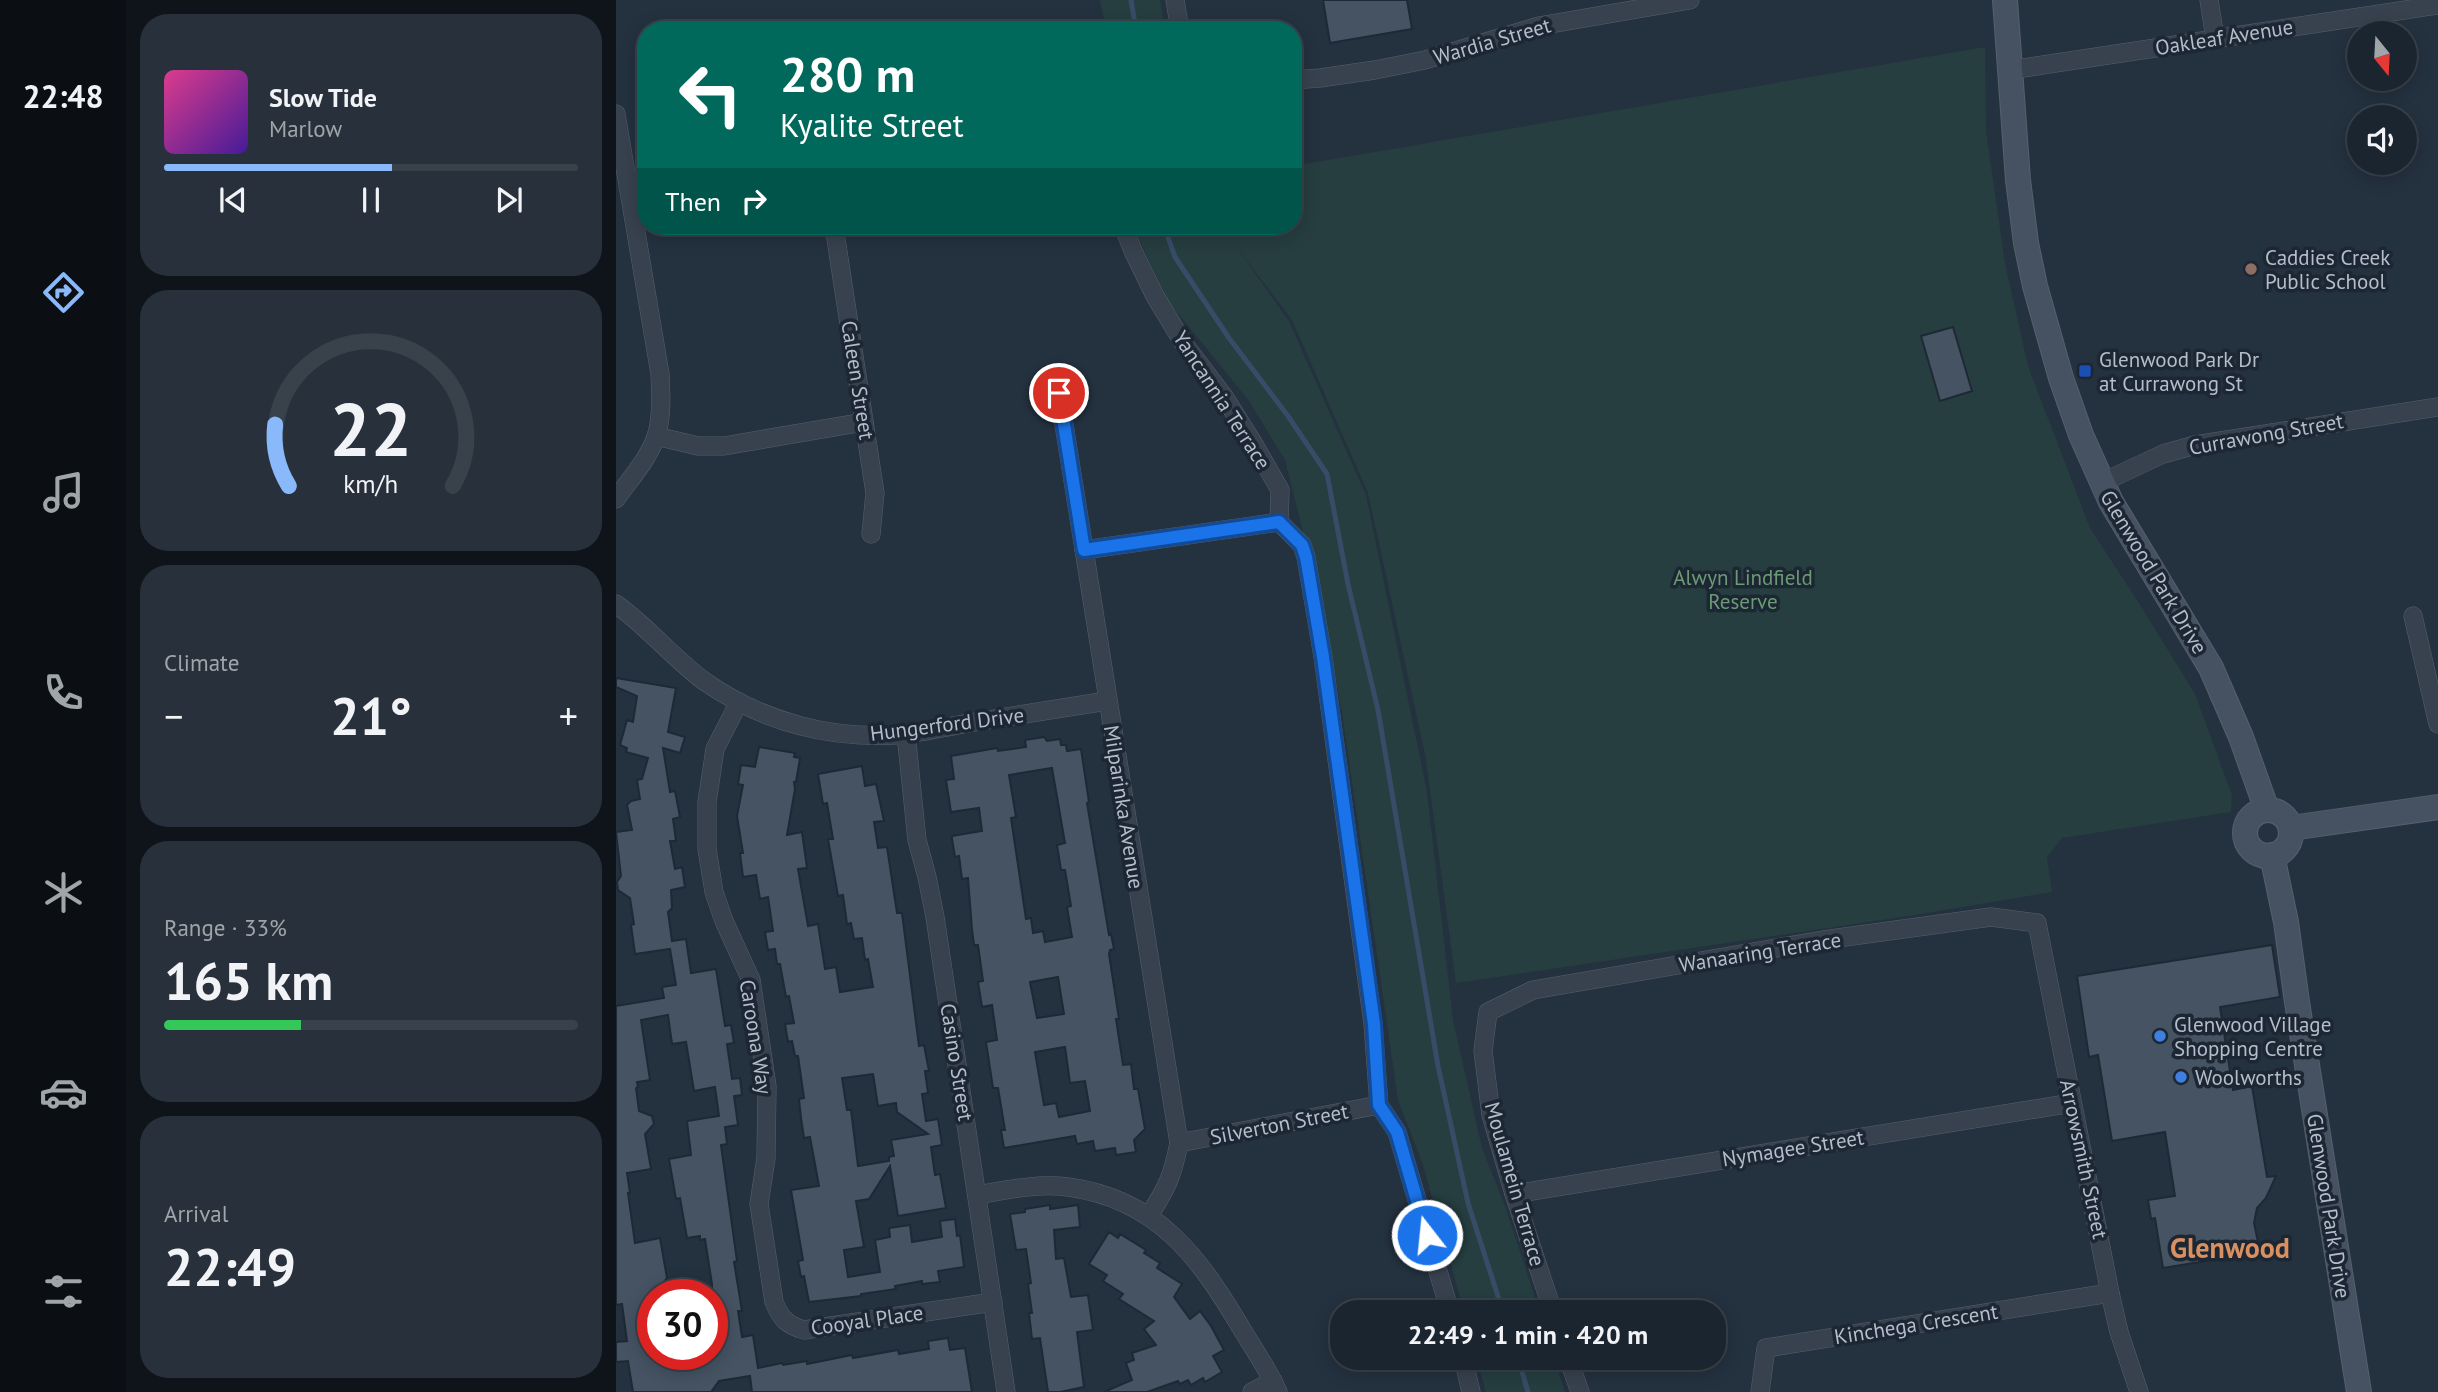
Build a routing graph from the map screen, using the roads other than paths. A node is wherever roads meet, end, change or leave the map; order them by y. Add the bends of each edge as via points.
1 (1175, 0) edge
2 (1690, 0) edge
3 (2005, 0) edge
4 (2209, 0) edge
5 (2406, 5) edge
6 (2438, 5) edge
7 (1178, 21) edge
8 (2215, 38) junction
9 (2010, 70) junction
10 (1302, 79) edge
11 (616, 114) edge
12 (619, 153) edge
13 (835, 235) edge
14 (1127, 235) edge
15 (1059, 393) dead end
16 (2438, 407) edge
17 (864, 422) junction
18 (656, 436) junction
19 (2101, 483) junction
20 (616, 499) edge
21 (1279, 522) junction
22 (872, 534) dead end
23 (1084, 550) junction
24 (616, 604) edge
25 (2413, 616) dead end
26 (1107, 701) junction
27 (739, 702) junction
28 (2438, 724) edge
29 (906, 734) junction
30 (2438, 807) edge
31 (2267, 810) junction
32 (2291, 828) junction
33 (2272, 855) junction
34 (2037, 923) joint
35 (1488, 1012) joint
36 (2072, 1103) junction
37 (1379, 1105) junction
38 (1178, 1143) junction
39 (765, 1158) joint
40 (1514, 1194) junction
41 (977, 1195) junction
42 (1149, 1215) junction
43 (2110, 1293) junction
44 (1446, 1300) edge
45 (1549, 1300) edge
46 (993, 1302) junction
47 (1466, 1370) edge
48 (1572, 1370) edge
49 (1275, 1386) edge
50 (1006, 1392) edge
51 (1252, 1392) edge
52 (1471, 1392) edge
53 (1580, 1392) edge
54 (1760, 1392) edge
55 (2139, 1392) edge
56 (2359, 1392) edge

1 - 7 street
2 - 10 street, Wardia Street via 1539,26 1425,60
3 - 9 street, Glenwood Park Drive
4 - 8 street
5 - 6 street, Oakleaf Avenue
5 - 8 street, Oakleaf Avenue
8 - 9 street, Oakleaf Avenue
9 - 19 street, Glenwood Park Drive via 2022,212 2035,286 2061,378
11 - 12 street
12 - 18 street via 660,374 662,406
13 - 17 street, Caleen Street
14 - 21 street, Yancannia Terrace via 1155,296 1225,398 1280,491
15 - 23 street, Milparinka Avenue
16 - 19 street, Currawong Street via 2195,445 2163,454
17 - 18 street via 724,446 698,446
17 - 22 street, Caleen Street via 875,493
18 - 20 street
19 - 31 street, Glenwood Park Drive via 2211,668
21 - 23 street
21 - 37 street via 1302,545 1306,557 1374,1024
23 - 26 street, Milparinka Avenue
24 - 27 street, Hungerford Drive via 703,680
25 - 28 street
26 - 29 street, Hungerford Drive
26 - 38 street, Milparinka Avenue
27 - 29 street, Hungerford Drive via 781,722 824,732
27 - 39 street, Caroona Way via 715,749 706,849 714,892 751,981 767,1086
29 - 41 street, Casino Street via 916,840 934,917
30 - 32 street
31 - 32 street via 2285,817
31 - 33 street via 2249,821 2246,834 2257,853
32 - 33 street via 2289,843
33 - 56 street, Glenwood Park Drive
34 - 35 street, Wanaaring Terrace via 1991,917 1823,940 1534,990
34 - 36 street, Arrowsmith Street
35 - 40 street, Moulamein Terrace via 1483,1051 1491,1115
36 - 40 street, Nymagee Street
36 - 43 street, Arrowsmith Street
37 - 38 street, Silverton Street
37 - 44 street via 1397,1132
38 - 42 street, Milparinka Avenue via 1174,1171
39 - 46 street, Cooyal Place via 759,1204 774,1302 790,1326 804,1330
40 - 45 street, Moulamein Terrace
41 - 42 street via 1035,1186 1068,1187 1106,1196
41 - 46 street, Casino Street
42 - 49 street via 1190,1252 1220,1292
43 - 54 street, Kinchega Crescent via 1766,1348
43 - 55 street, Arrowsmith Street
46 - 50 street, Casino Street
47 - 52 street
48 - 53 street
49 - 51 street

